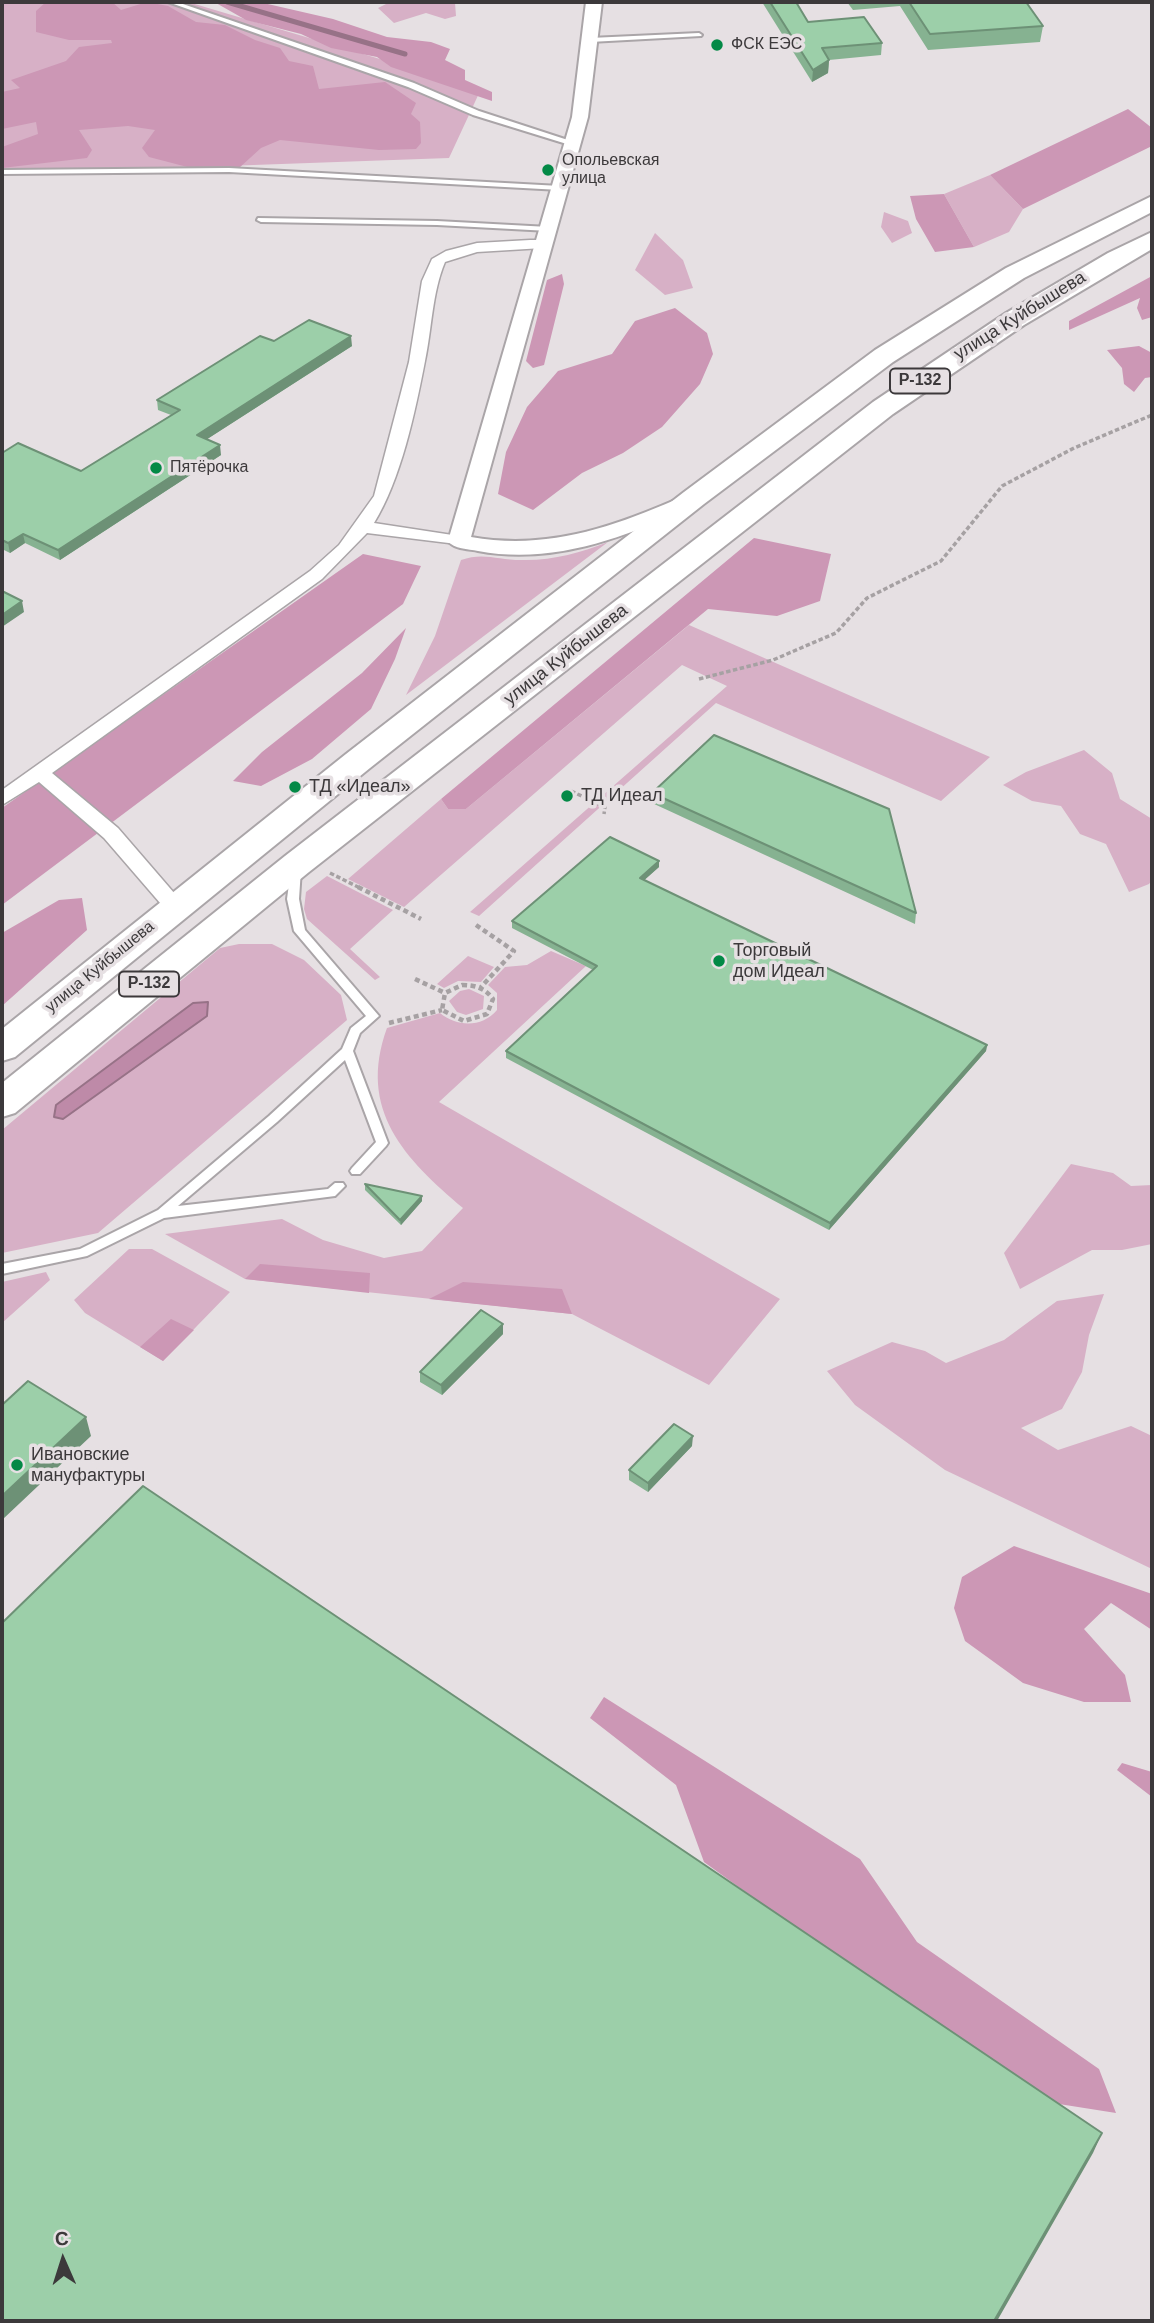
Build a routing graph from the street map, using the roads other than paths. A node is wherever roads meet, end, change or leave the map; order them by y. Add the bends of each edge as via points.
1 (171, 2) edge
2 (594, 2) edge
3 (699, 36) dead end
4 (590, 40) junction
5 (573, 143) junction
6 (2, 172) edge
7 (560, 188) junction
8 (1152, 203) edge
9 (261, 220) dead end
10 (546, 236) junction
11 (1152, 239) edge
12 (694, 498) junction
13 (363, 527) junction
14 (459, 541) junction
15 (39, 772) junction
16 (2, 799) edge
17 (313, 869) junction
18 (174, 906) junction
19 (2, 1048) edge
20 (347, 1051) junction
21 (2, 1103) edge
22 (356, 1171) dead end
23 (338, 1186) dead end
24 (162, 1213) junction
25 (2, 1269) edge

1 - 5 lane via 411,85 476,113
2 - 4 street
3 - 4 lane
4 - 5 street
5 - 7 street
6 - 7 lane via 229,170
7 - 10 street
8 - 12 highway, улица Куйбышева / Р-132 via 1015,273 884,356
9 - 10 lane via 437,223
10 - 13 street via 455,251 439,259 430,281 417,362 382,496
10 - 14 street
11 - 17 highway, улица Куйбышева / Р-132 via 983,337 883,408
12 - 14 street via 649,519 564,547 489,549
12 - 18 highway, улица Куйбышева / Р-132
13 - 14 street
13 - 15 street via 316,575
15 - 16 street
15 - 18 street via 111,833
17 - 20 lane via 293,899 300,931 373,1016 355,1031
17 - 21 highway, улица Куйбышева / Р-132
18 - 19 highway, улица Куйбышева / Р-132
20 - 22 lane via 382,1143
20 - 24 lane
23 - 24 lane via 331,1193
24 - 25 lane via 83,1253

